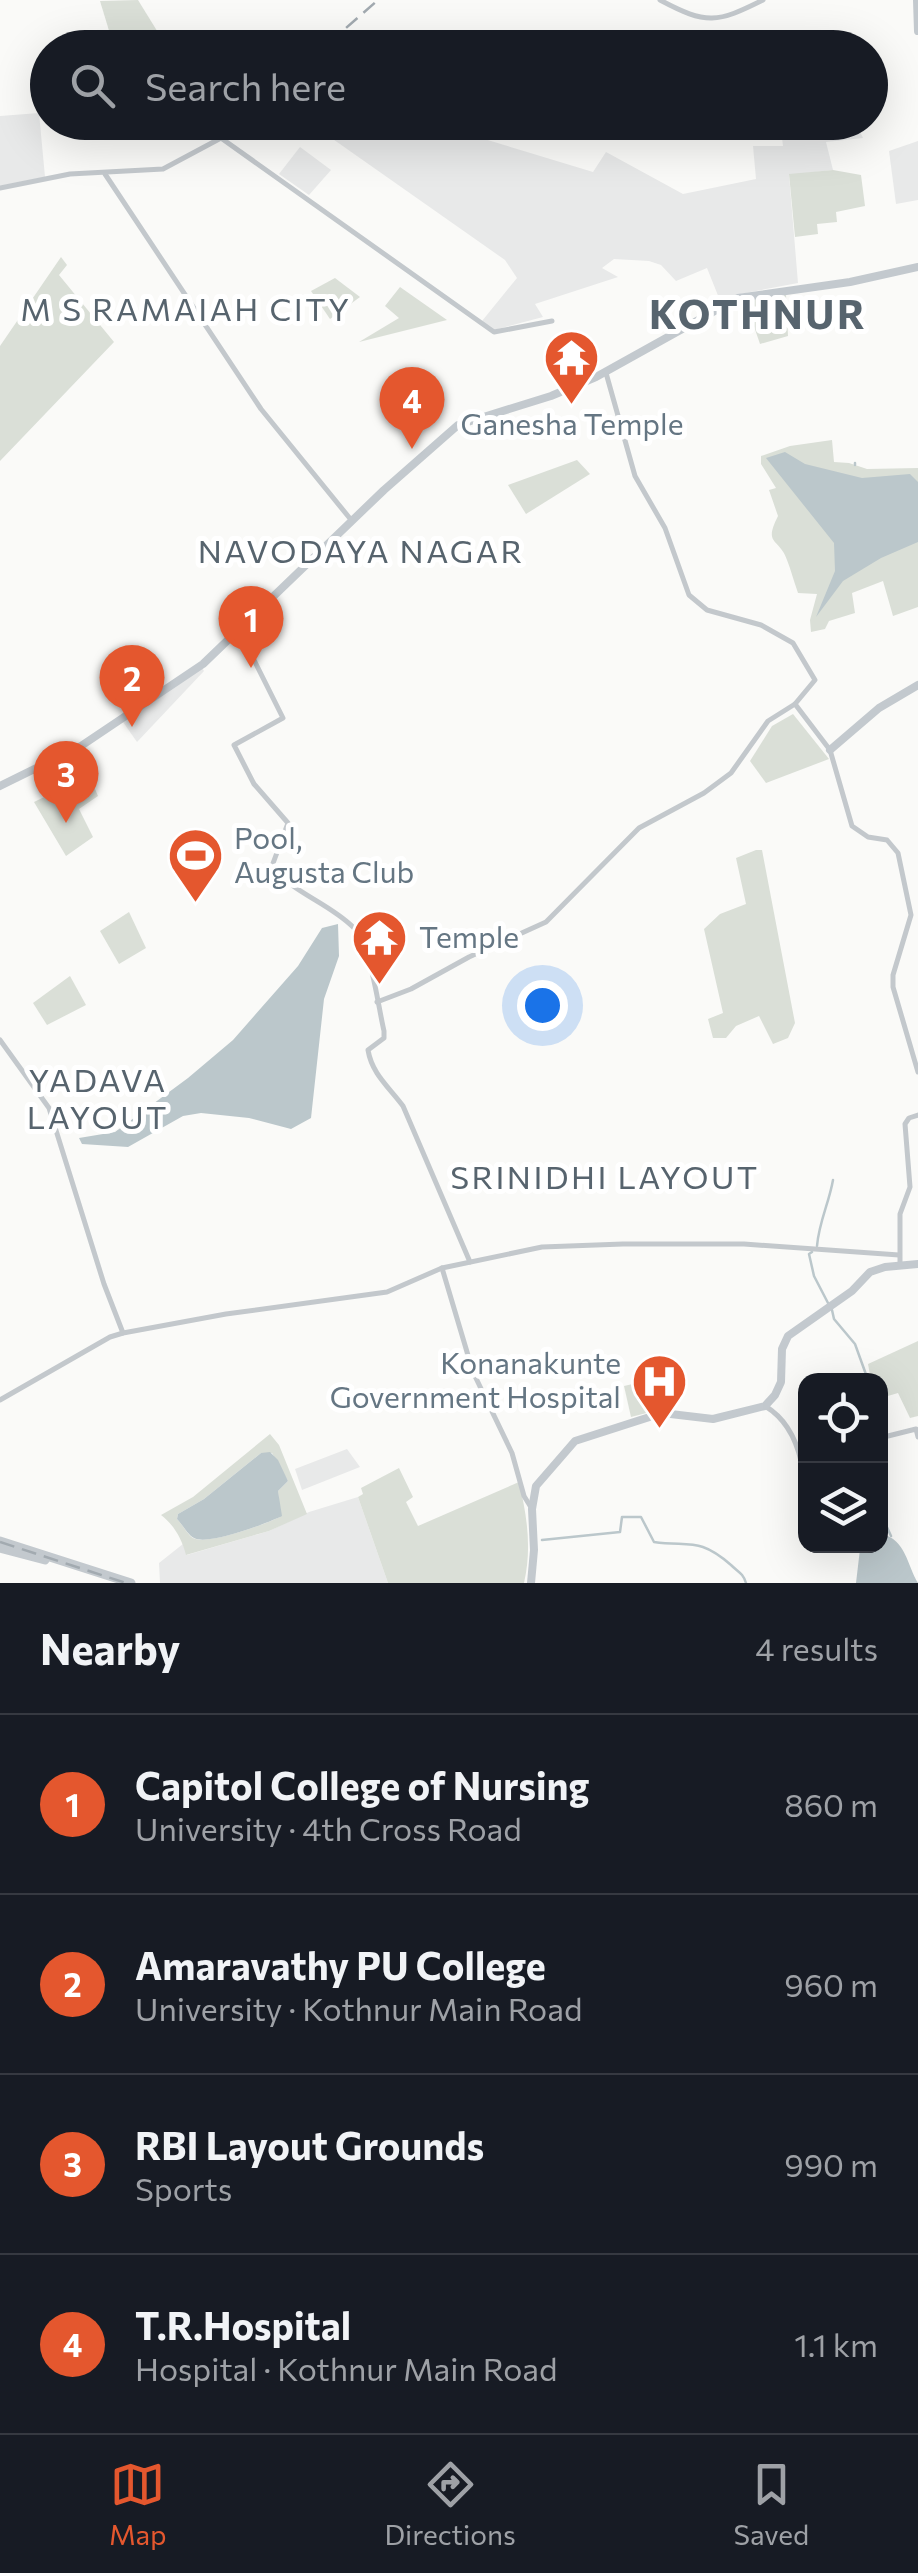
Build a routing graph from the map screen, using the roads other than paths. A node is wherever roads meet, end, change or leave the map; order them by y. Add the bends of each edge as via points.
1 (663, 0) edge
2 (761, 0) edge
3 (916, 0) edge
4 (918, 30) edge
5 (217, 140) edge
6 (224, 140) edge
7 (104, 172) junction
8 (0, 188) edge
9 (918, 267) edge
10 (552, 321) dead end
11 (606, 372) junction
12 (352, 521) junction
13 (238, 628) junction
14 (918, 687) edge
15 (795, 704) junction
16 (831, 752) junction
17 (0, 783) edge
18 (377, 1002) junction
19 (0, 1040) edge
20 (918, 1072) edge
21 (918, 1115) edge
22 (900, 1255) junction
23 (470, 1262) junction
24 (918, 1264) edge
25 (900, 1266) junction
26 (442, 1268) junction
27 (123, 1333) junction
28 (0, 1400) edge
29 (765, 1406) junction
30 (888, 1436) edge
31 (918, 1437) edge
32 (798, 1456) edge
33 (534, 1510) junction
34 (0, 1544) edge
35 (114, 1583) edge
36 (131, 1583) edge
37 (532, 1583) edge

1 - 2 street via 719,20
3 - 4 main road
5 - 7 street via 171,166
6 - 10 street via 494,332
7 - 8 street
7 - 12 street via 261,409
9 - 11 main road via 738,298
11 - 12 main road via 458,425
11 - 15 street via 635,476 666,528 689,594 707,610 794,643 815,679
12 - 13 main road
13 - 17 main road via 195,670 87,739
13 - 18 street via 283,718 234,745 254,784 288,823 272,866 353,927
14 - 16 main road
15 - 16 street
15 - 18 street via 768,721 731,773 639,828 546,922
16 - 20 street via 852,826 886,840 898,853 911,915 893,987
18 - 23 street via 384,1036 368,1050 371,1063 402,1106
19 - 27 street via 48,1108
21 - 22 street via 906,1124 910,1187 900,1214
22 - 23 street via 623,1244 542,1247
22 - 25 street
23 - 26 street
24 - 25 main road
25 - 29 main road via 870,1272 785,1340 781,1382
26 - 27 street via 386,1292
26 - 33 street via 473,1372
27 - 28 street
29 - 32 street via 780,1417
29 - 33 main road via 714,1419 663,1413 578,1440 544,1480
30 - 31 street via 916,1429
33 - 37 main road
34 - 35 highway
34 - 36 highway

